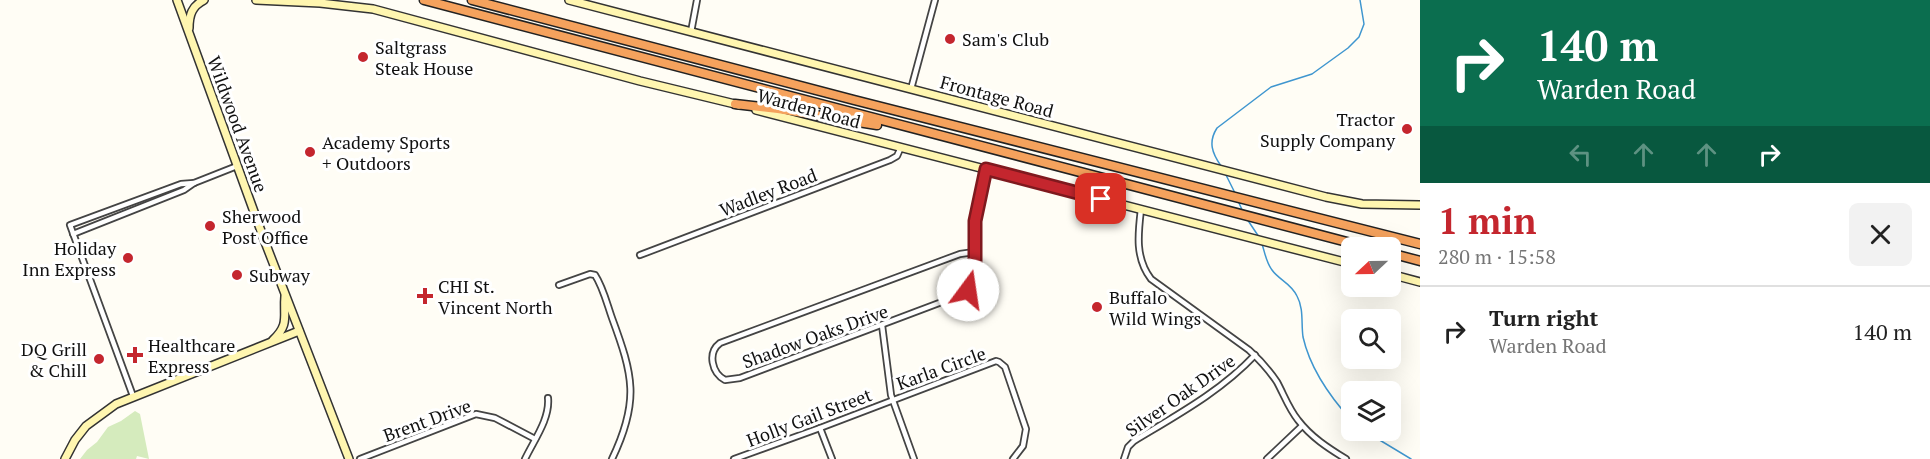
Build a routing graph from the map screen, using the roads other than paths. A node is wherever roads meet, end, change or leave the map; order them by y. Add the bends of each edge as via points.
1 (177, 0) edge
2 (204, 0) edge
3 (256, 0) edge
4 (293, 0) edge
5 (424, 0) edge
6 (472, 0) edge
7 (569, 0) edge
8 (698, 0) edge
9 (935, 0) edge
10 (307, 3) junction
11 (691, 32) junction
12 (188, 33) junction
13 (911, 89) junction
14 (735, 104) junction
15 (926, 133) junction
16 (901, 147) junction
17 (237, 166) junction
18 (986, 169) junction
19 (194, 183) junction
20 (1420, 205) edge
21 (1141, 209) junction
22 (73, 234) junction
23 (1341, 240) edge
24 (1420, 244) edge
25 (974, 252) junction
26 (640, 255) dead end
27 (1401, 256) edge
28 (1341, 261) edge
29 (1420, 261) edge
30 (1401, 277) edge
31 (1420, 282) edge
32 (559, 285) dead end
33 (285, 293) junction
34 (882, 325) junction
35 (300, 332) junction
36 (270, 344) junction
37 (1255, 355) junction
38 (133, 396) junction
39 (548, 398) dead end
40 (893, 399) junction
41 (1302, 426) junction
42 (820, 428) junction
43 (535, 438) junction
44 (751, 456) edge
45 (65, 459) edge
46 (349, 459) edge
47 (360, 459) edge
48 (525, 459) edge
49 (612, 459) edge
50 (734, 459) edge
51 (832, 459) edge
52 (914, 459) edge
53 (1013, 459) edge
54 (1124, 459) edge
55 (1267, 459) edge
56 (1346, 459) edge

1 - 12 main road, Wildwood Avenue
2 - 12 main road via 192,10
3 - 10 main road, Warden Road
4 - 10 main road
5 - 15 highway
6 - 24 highway
7 - 11 main road, Frontage Road
8 - 11 street
9 - 13 street
10 - 14 main road, Warden Road via 373,9
11 - 13 main road, Frontage Road
12 - 17 main road, Wildwood Avenue
13 - 20 main road, Frontage Road via 1345,201
14 - 15 highway
14 - 16 main road, Warden Road
15 - 23 highway
16 - 18 main road, Warden Road
16 - 26 street, Wadley Road via 890,160
17 - 19 street
17 - 33 main road, Wildwood Avenue
18 - 21 main road, Warden Road
18 - 25 street, Shadow Oaks Drive via 975,221
19 - 22 street
19 - 22 street via 181,184 70,225
21 - 28 main road, Warden Road
21 - 37 street via 1139,251 1147,274
22 - 38 street
25 - 34 street, Shadow Oaks Drive via 974,280 963,294
25 - 34 street, Shadow Oaks Drive via 718,344 711,356 718,375 730,381
27 - 29 highway
30 - 31 main road
32 - 49 street via 595,275 627,358 630,409
33 - 35 main road, Wildwood Avenue
33 - 36 main road via 285,322
34 - 40 street
35 - 36 main road
35 - 46 main road, Wildwood Avenue
36 - 38 main road
37 - 41 street via 1272,374
37 - 54 street, Silver Oak Drive via 1218,389 1134,441
38 - 45 main road via 86,426
39 - 43 street via 546,418
40 - 42 street, Holly Gail Street
40 - 52 street
40 - 53 street, Karla Circle via 999,362 1005,367 1026,429 1023,446
41 - 55 street
41 - 56 street
42 - 44 street, Holly Gail Street
42 - 51 street
43 - 47 street, Brent Drive via 495,418 476,414
43 - 48 street
44 - 50 street, Holly Gail Street

